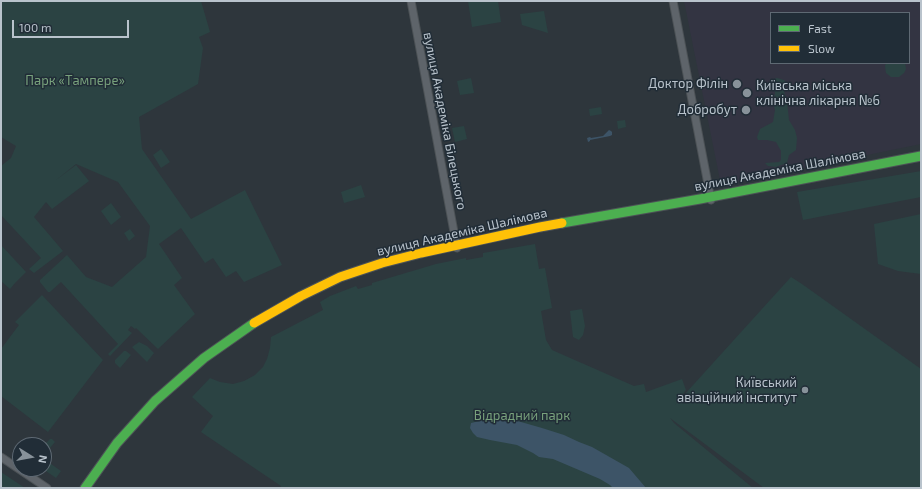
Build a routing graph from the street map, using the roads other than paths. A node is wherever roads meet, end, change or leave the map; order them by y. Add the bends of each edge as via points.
1 (411, 1) edge
2 (674, 1) edge
3 (921, 156) edge
4 (921, 160) edge
5 (711, 198) junction
6 (457, 247) junction
7 (1, 458) edge
8 (47, 488) edge
9 (85, 488) edge
10 (90, 488) edge

1 - 6 street, вулиця Академіка Білецького
2 - 5 street
3 - 5 street, вулиця Академіка Шалімова
4 - 5 street, вулиця Академіка Шалімова
5 - 6 street, вулиця Академіка Шалімова
6 - 9 street, вулиця Академіка Шалімова via 420,252 340,277 270,312 204,358 166,390 117,443
6 - 10 street, вулиця Академіка Шалімова via 380,266 341,281 302,299 245,332 193,371 146,416 120,445
7 - 8 street

